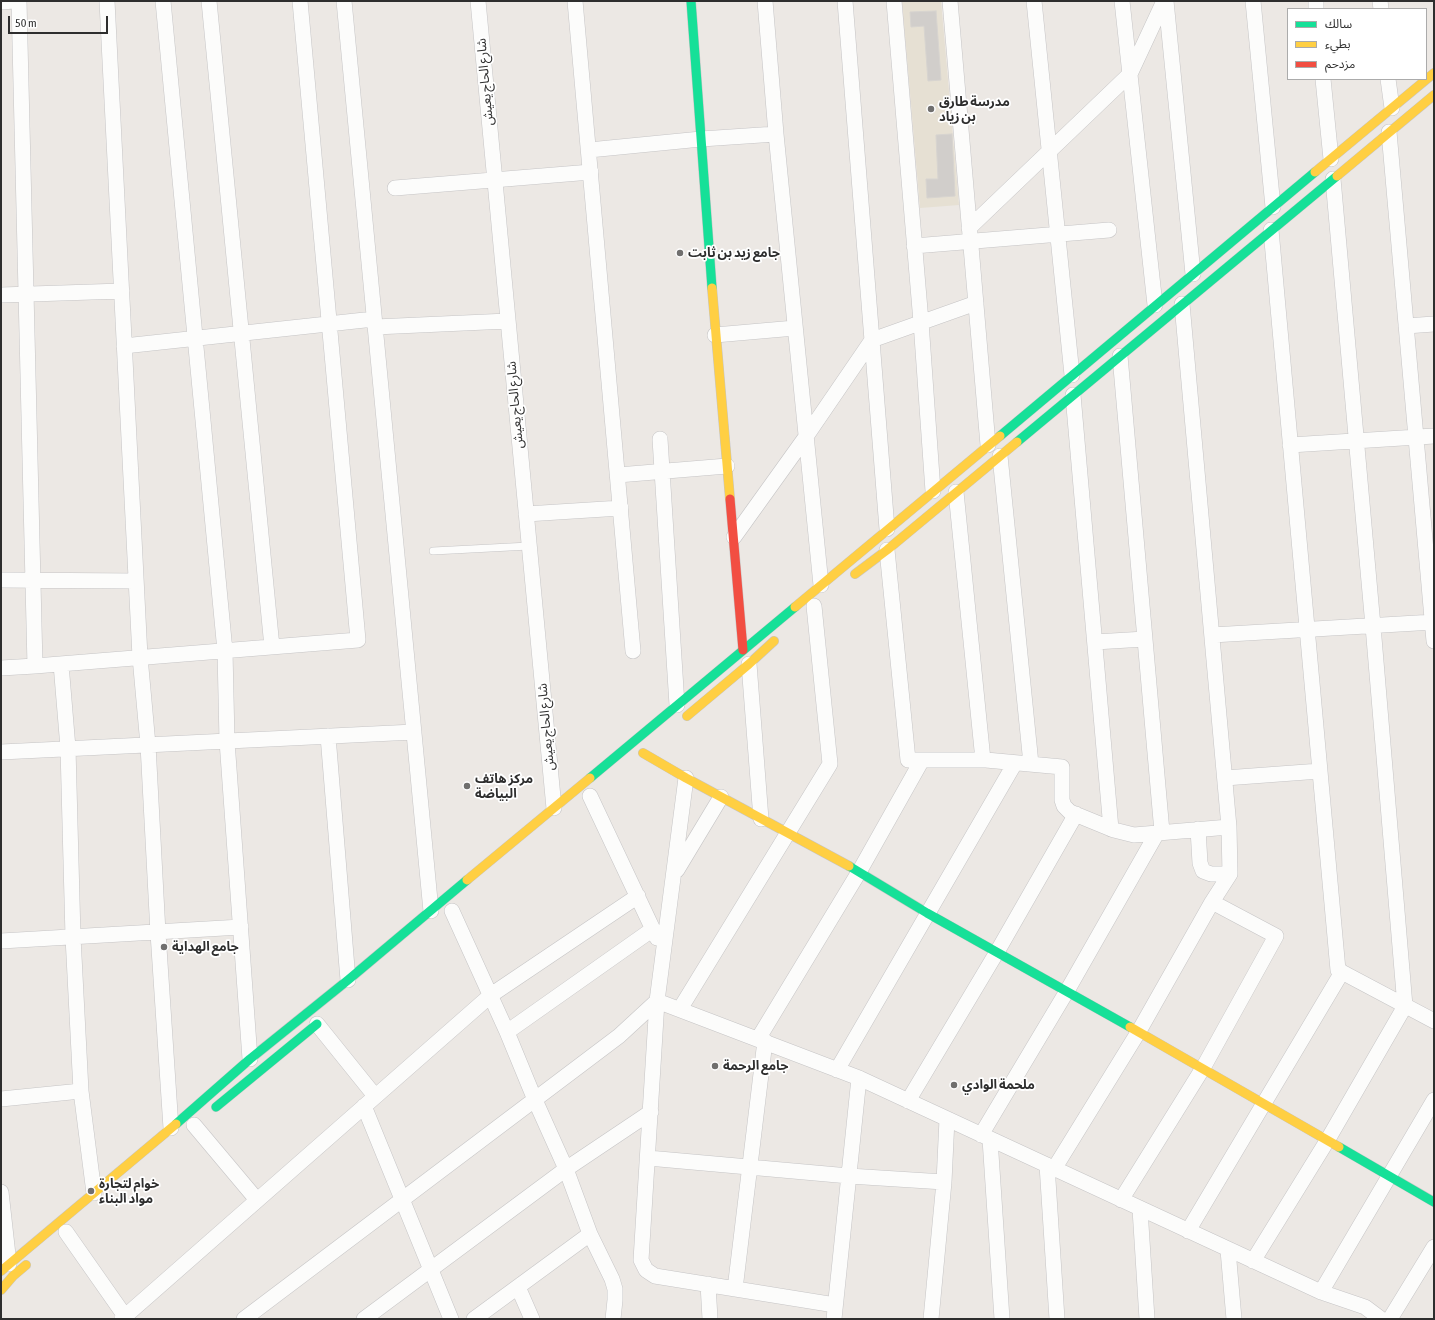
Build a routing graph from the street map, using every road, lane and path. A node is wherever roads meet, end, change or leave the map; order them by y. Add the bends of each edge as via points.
1 (14, 1) edge
2 (19, 1) edge
3 (107, 1) edge
4 (163, 1) edge
5 (209, 1) edge
6 (300, 1) edge
7 (344, 1) edge
8 (478, 1) edge
9 (575, 1) edge
10 (691, 1) edge
11 (765, 1) edge
12 (845, 1) edge
13 (894, 1) edge
14 (950, 1) edge
15 (1034, 1) edge
16 (1122, 1) edge
17 (1165, 1) edge
18 (1253, 1) edge
19 (1, 2) edge
20 (1130, 74) junction
21 (1323, 80) edge
22 (1388, 80) edge
23 (1426, 80) edge
24 (1434, 95) edge
25 (1392, 108) junction
26 (1389, 132) junction
27 (776, 134) junction
28 (701, 139) junction
29 (589, 150) junction
30 (1049, 152) junction
31 (1331, 159) junction
32 (591, 172) junction
33 (1333, 179) junction
34 (494, 181) junction
35 (395, 188) dead end
36 (1273, 207) junction
37 (1109, 230) dead end
38 (1271, 230) junction
39 (1058, 234) junction
40 (970, 235) junction
41 (914, 246) junction
42 (1193, 274) junction
43 (122, 291) junction
44 (26, 294) junction
45 (1, 295) edge
46 (976, 303) junction
47 (1182, 304) junction
48 (1156, 305) junction
49 (508, 321) junction
50 (921, 322) junction
51 (374, 323) junction
52 (330, 324) junction
53 (1434, 324) edge
54 (1406, 326) junction
55 (795, 328) junction
56 (242, 333) junction
57 (715, 335) junction
58 (195, 338) junction
59 (872, 340) junction
60 (124, 346) junction
61 (1120, 356) junction
62 (1072, 375) junction
63 (1073, 395) junction
64 (1416, 436) junction
65 (1434, 436) edge
66 (806, 438) junction
67 (660, 439) dead end
68 (1356, 440) junction
69 (988, 445) junction
70 (1290, 445) junction
71 (1000, 456) junction
72 (727, 466) junction
73 (662, 471) junction
74 (618, 475) junction
75 (933, 491) junction
76 (956, 492) junction
77 (621, 508) junction
78 (526, 514) junction
79 (887, 529) junction
80 (734, 537) junction
81 (529, 546) junction
82 (887, 550) junction
83 (432, 551) dead end
84 (1430, 551) edge
85 (850, 578) dead end
86 (1, 580) edge
87 (32, 580) junction
88 (136, 581) junction
89 (821, 585) junction
90 (814, 606) dead end
91 (1433, 622) edge
92 (1373, 626) junction
93 (1307, 629) junction
94 (1212, 635) junction
95 (779, 638) dead end
96 (1145, 639) junction
97 (1434, 641) edge
98 (1095, 642) junction
99 (272, 647) junction
100 (743, 650) junction
101 (225, 651) junction
102 (633, 651) dead end
103 (140, 658) junction
104 (61, 664) junction
105 (749, 664) junction
106 (34, 666) junction
107 (1, 668) edge
108 (677, 705) junction
109 (678, 723) dead end
110 (414, 732) junction
111 (328, 736) junction
112 (227, 741) junction
113 (148, 745) junction
114 (68, 748) junction
115 (1, 752) edge
116 (643, 753) dead end
117 (922, 760) junction
118 (983, 760) junction
119 (1015, 763) junction
120 (1031, 764) junction
121 (1320, 771) junction
122 (686, 778) junction
123 (1225, 778) junction
124 (590, 796) dead end
125 (721, 797) junction
126 (554, 808) junction
127 (1076, 814) junction
128 (761, 819) junction
129 (1229, 827) junction
130 (1111, 829) junction
131 (1198, 829) junction
132 (787, 833) junction
133 (1159, 833) junction
134 (859, 872) junction
135 (1230, 874) junction
136 (673, 876) junction
137 (638, 896) junction
138 (1212, 902) junction
139 (431, 911) junction
140 (452, 911) dead end
141 (927, 913) junction
142 (241, 927) junction
143 (653, 929) junction
144 (158, 933) junction
145 (73, 937) junction
146 (1, 941) edge
147 (997, 952) junction
148 (663, 953) junction
149 (1342, 972) junction
150 (348, 980) junction
151 (1067, 991) junction
152 (491, 995) junction
153 (657, 1001) junction
154 (1405, 1006) junction
155 (680, 1009) junction
156 (320, 1021) joint
157 (1434, 1021) edge
158 (1138, 1031) junction
159 (508, 1032) junction
160 (762, 1040) junction
161 (250, 1059) junction
162 (1203, 1068) junction
163 (837, 1070) junction
164 (859, 1078) junction
165 (81, 1091) junction
166 (1, 1099) edge
167 (535, 1100) junction
168 (1434, 1100) edge
169 (370, 1101) junction
170 (908, 1101) junction
171 (1263, 1104) junction
172 (651, 1112) junction
173 (947, 1119) junction
174 (198, 1123) joint
175 (171, 1128) junction
176 (986, 1137) junction
177 (1327, 1141) junction
178 (648, 1158) junction
179 (750, 1166) junction
180 (1050, 1167) junction
181 (566, 1169) junction
182 (849, 1176) junction
183 (1390, 1176) junction
184 (944, 1182) junction
185 (1, 1192) edge
186 (94, 1193) junction
187 (403, 1199) junction
188 (257, 1200) junction
189 (1121, 1200) junction
190 (1434, 1202) edge
191 (1140, 1209) junction
192 (1188, 1231) junction
193 (66, 1232) dead end
194 (590, 1234) junction
195 (1434, 1247) edge
196 (1228, 1250) junction
197 (31, 1261) dead end
198 (1253, 1261) junction
199 (5, 1267) edge
200 (432, 1269) junction
201 (708, 1284) junction
202 (518, 1287) junction
203 (735, 1289) junction
204 (1, 1290) edge
205 (1321, 1292) junction
206 (834, 1312) edge
207 (1362, 1313) edge
208 (125, 1318) edge
209 (244, 1319) edge
210 (364, 1319) edge
211 (451, 1319) edge
212 (474, 1319) edge
213 (532, 1319) edge
214 (613, 1319) edge
215 (710, 1319) edge
216 (932, 1319) edge
217 (1002, 1319) edge
218 (1057, 1319) edge
219 (1147, 1319) edge
220 (1234, 1319) edge
221 (1381, 1319) edge
222 (1390, 1319) edge

1 - 19 street
2 - 44 street
3 - 43 street
4 - 58 street
5 - 56 street
6 - 52 street
7 - 51 street
8 - 34 street, شارع الحاج يعيش
9 - 29 street
10 - 28 main road
11 - 27 street
12 - 59 street
13 - 41 street
14 - 40 street
15 - 30 street
16 - 20 street
17 - 20 street
17 - 42 street
18 - 36 street
20 - 30 street
20 - 48 street
21 - 31 street
22 - 25 street
23 - 25 main road
24 - 26 main road
25 - 31 main road
26 - 33 main road
26 - 54 street
27 - 28 street
27 - 55 street
28 - 29 street
28 - 57 main road
29 - 32 street
30 - 39 street
30 - 40 street
31 - 36 main road
32 - 34 street
32 - 74 street
33 - 38 main road
33 - 68 street
34 - 35 street
34 - 49 street, شارع الحاج يعيش
36 - 42 main road
37 - 39 street
38 - 47 main road
38 - 70 street
39 - 40 street
39 - 62 street
40 - 41 street
40 - 46 street
41 - 50 street
42 - 48 main road
43 - 44 street
43 - 60 street
44 - 45 street
44 - 87 street
46 - 50 street
46 - 69 street
47 - 61 main road
47 - 94 street
48 - 62 main road
49 - 51 street
49 - 78 street, شارع الحاج يعيش
50 - 59 street
50 - 75 street
51 - 52 street
51 - 110 street
52 - 56 street
52 - 99 street via 358,640
53 - 54 street
54 - 64 street
55 - 57 street
55 - 66 street
56 - 58 street
56 - 99 street
57 - 72 main road
58 - 60 street
58 - 101 street
59 - 66 street
59 - 79 street
60 - 88 street
61 - 63 main road
61 - 96 street
62 - 69 main road
63 - 71 main road
63 - 98 street
64 - 65 street
64 - 68 street
64 - 84 street
66 - 80 street
66 - 89 street
67 - 73 street
68 - 70 street
68 - 92 street
69 - 75 main road
70 - 93 street
71 - 76 main road
71 - 120 street
72 - 73 street
72 - 80 main road
73 - 74 street
73 - 108 street
74 - 77 street
75 - 79 main road
76 - 82 main road
76 - 118 street
77 - 78 street
77 - 102 street
78 - 81 street, شارع الحاج يعيش
79 - 89 main road
80 - 100 main road
81 - 83 lane
81 - 126 street, شارع الحاج يعيش
82 - 85 main road
82 - 117 street via 908,760
84 - 91 street
86 - 87 street
87 - 88 street
87 - 106 street
88 - 103 street
89 - 100 main road
90 - 132 street via 830,764
91 - 92 street
91 - 97 street
92 - 93 street
92 - 154 street
93 - 94 street
93 - 121 street
94 - 123 street
95 - 105 main road
96 - 98 street
96 - 133 street
98 - 130 street
99 - 101 street
100 - 108 main road
101 - 103 street
101 - 112 street
103 - 104 street
103 - 113 street
104 - 106 street
104 - 114 street
105 - 109 main road
105 - 128 street
106 - 107 street
108 - 126 main road
110 - 111 street
110 - 139 street
111 - 112 street
111 - 150 street
112 - 113 street
112 - 142 street
113 - 114 street
113 - 144 street
114 - 115 street
114 - 145 street
116 - 122 main road
117 - 118 street
117 - 134 street
118 - 119 street
119 - 120 street
119 - 141 street
120 - 127 street via 1062,767 1062,800 1064,806
121 - 123 street
121 - 149 street via 1338,970
122 - 125 main road
122 - 136 street
123 - 129 street
124 - 137 street
125 - 128 main road
125 - 136 street
126 - 139 main road
127 - 130 street
127 - 147 street
128 - 132 main road
129 - 131 street
129 - 135 street
130 - 133 street via 1134,835
131 - 133 street
131 - 135 street via 1200,863 1204,871 1211,874
132 - 134 main road
132 - 155 street
133 - 151 street
134 - 141 main road
134 - 160 street
135 - 138 street
136 - 148 street
137 - 143 street
137 - 152 street
138 - 158 street
138 - 162 street via 1276,936
139 - 150 main road
140 - 152 street
141 - 147 main road
141 - 163 street
142 - 144 street
142 - 161 street
143 - 148 street
143 - 159 street
144 - 145 street
144 - 175 street
145 - 146 street
145 - 165 street
147 - 151 main road
147 - 170 street
148 - 153 street
149 - 154 street
149 - 171 street
150 - 161 main road
151 - 158 main road
151 - 176 street
152 - 159 street
152 - 169 street
153 - 155 street
153 - 167 street via 618,1036
153 - 172 street
154 - 157 street
154 - 177 street
155 - 160 street
156 - 169 street
156 - 174 main road
158 - 162 main road
158 - 180 street
159 - 167 street
160 - 163 street
160 - 179 street
161 - 175 main road
162 - 171 main road
162 - 189 street
163 - 164 street
164 - 170 street
164 - 182 street
165 - 166 street
165 - 186 street
167 - 181 street
167 - 187 street
168 - 183 street
169 - 187 street
169 - 188 street
170 - 173 street
171 - 177 main road
171 - 192 street
172 - 178 street
172 - 181 street
173 - 176 street
173 - 184 street
174 - 188 street
175 - 186 main road
176 - 180 street
176 - 217 street
177 - 183 main road
177 - 198 street
178 - 179 street
178 - 201 street via 641,1260 646,1270 655,1276
179 - 182 street
179 - 203 street
180 - 189 street
180 - 218 street
181 - 194 street
181 - 200 street
182 - 184 street
182 - 206 street
183 - 190 main road
183 - 205 street
184 - 216 street
185 - 199 street
186 - 199 main road
187 - 200 street
187 - 209 street
188 - 208 street
189 - 191 street
191 - 192 street
191 - 219 street
192 - 196 street
193 - 208 street
194 - 202 street
194 - 214 street via 612,1279 615,1300
195 - 222 street
196 - 198 street
196 - 220 street
197 - 204 main road
198 - 205 street
200 - 210 street
200 - 211 street
201 - 203 street
201 - 215 street
202 - 212 street
202 - 213 street
203 - 206 street
205 - 207 street
207 - 221 street

